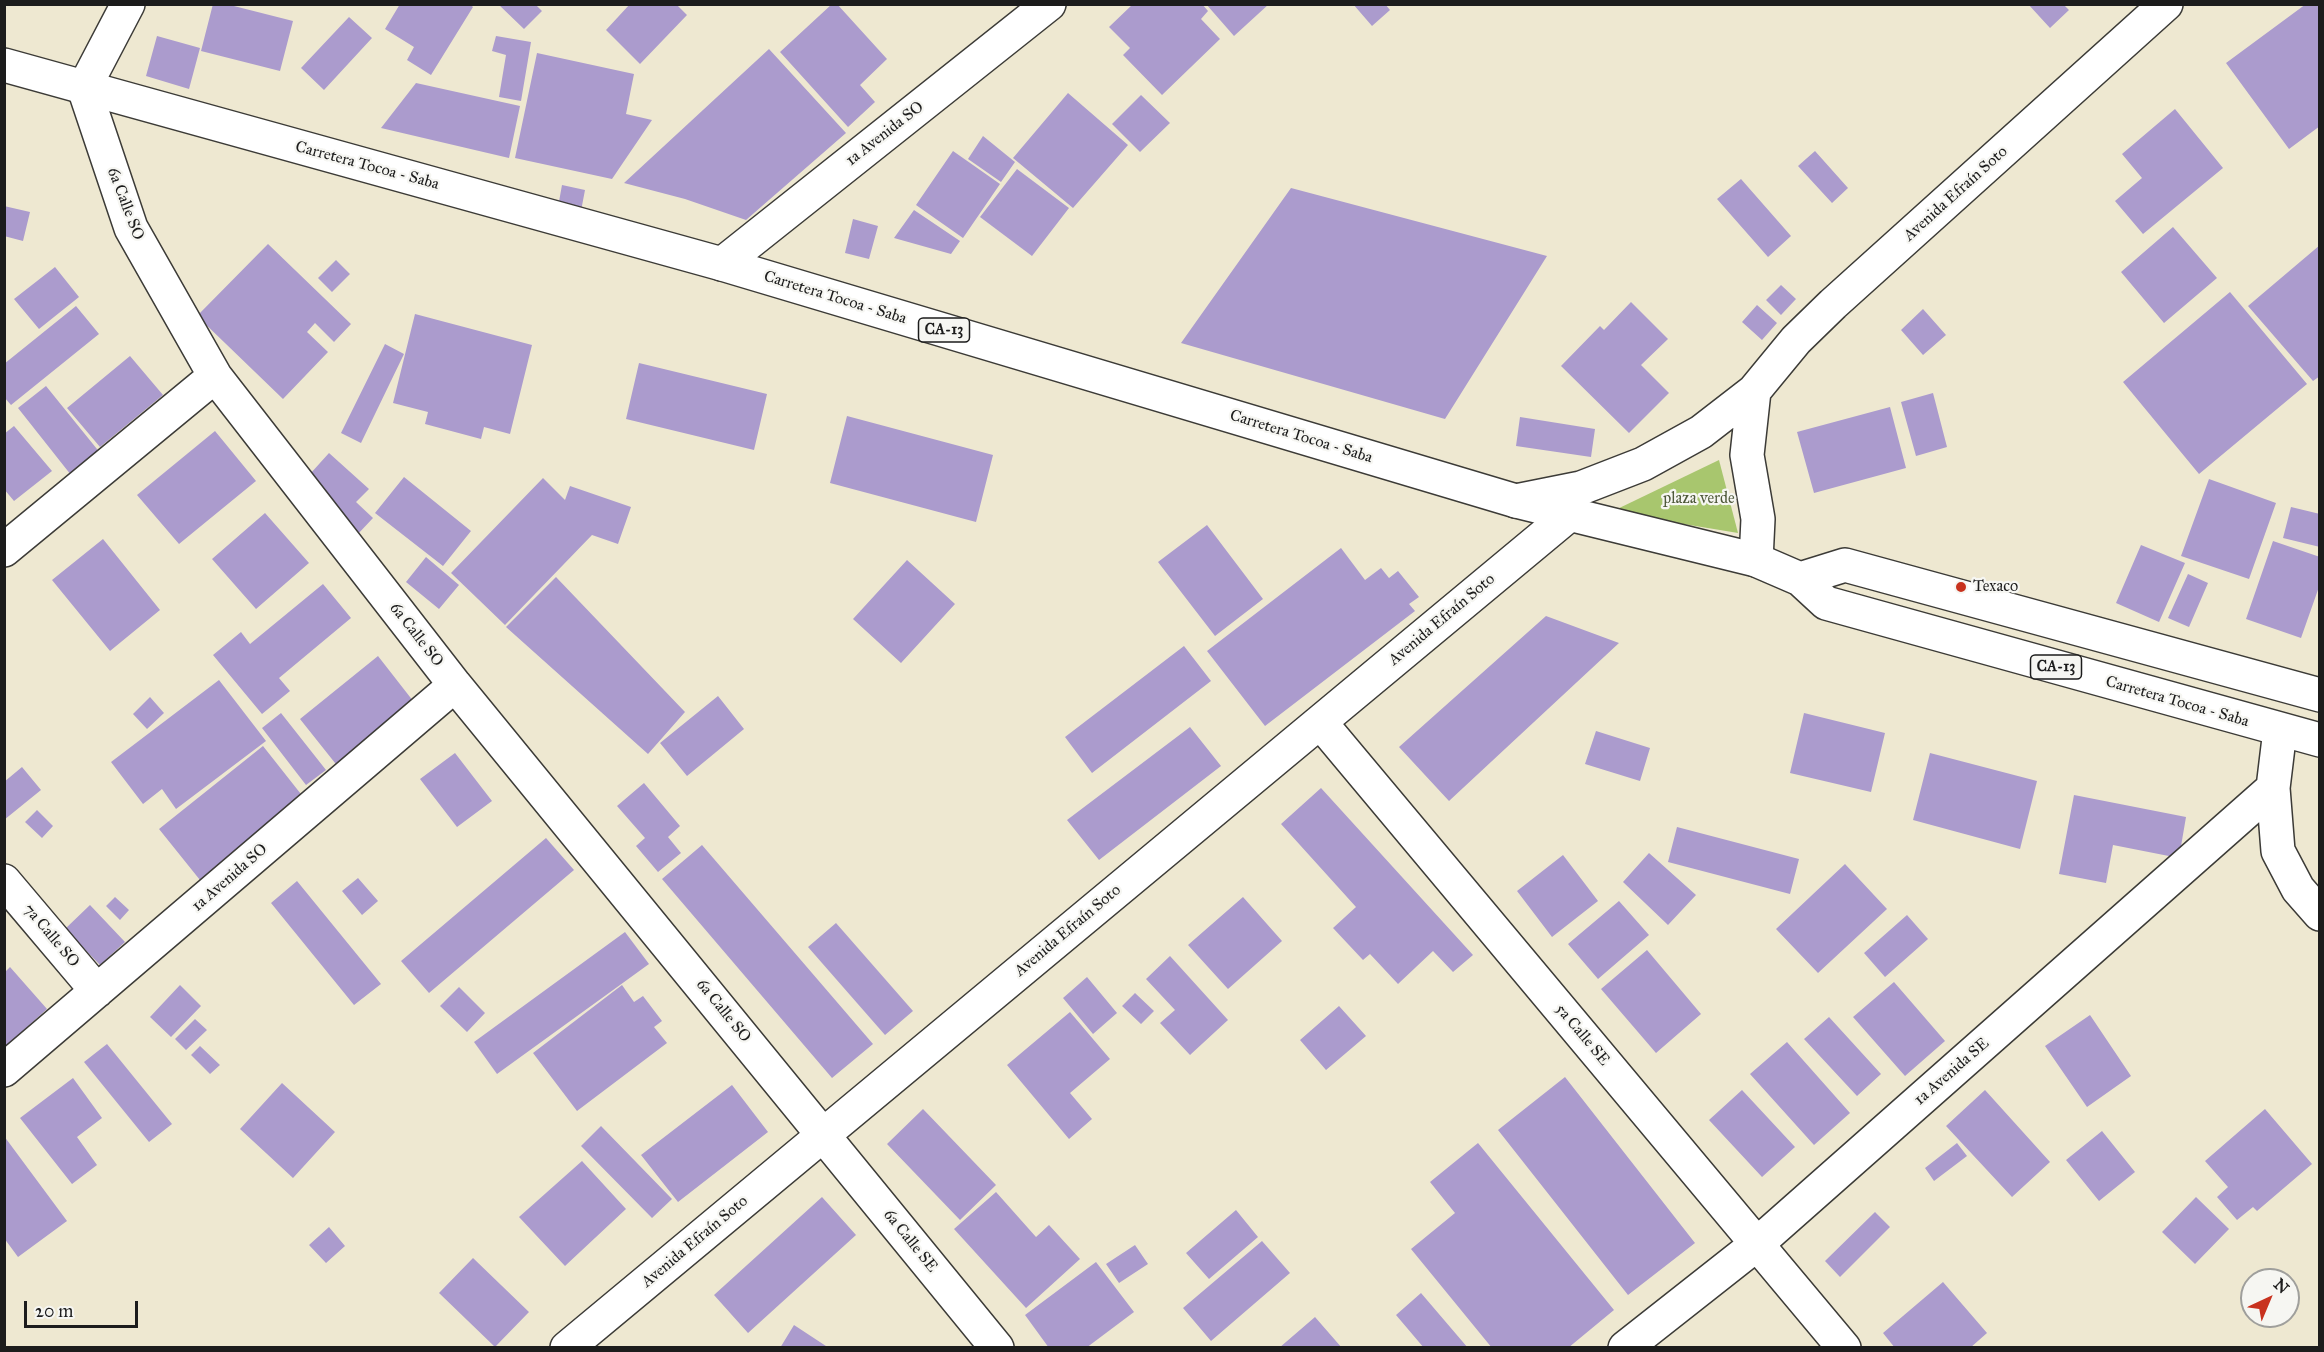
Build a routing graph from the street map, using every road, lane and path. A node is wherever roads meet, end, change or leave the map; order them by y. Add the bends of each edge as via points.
1 (128, 4) edge
2 (1049, 4) edge
3 (2166, 4) edge
4 (4, 65) edge
5 (84, 88) junction
6 (722, 264) junction
7 (215, 376) junction
8 (1754, 391) junction
9 (1516, 501) junction
10 (1570, 514) junction
11 (4, 550) edge
12 (1756, 560) junction
13 (1800, 579) junction
14 (455, 685) junction
15 (2319, 695) edge
16 (1320, 722) junction
17 (2280, 730) junction
18 (2319, 740) edge
19 (2273, 788) junction
20 (4, 881) edge
21 (2319, 914) edge
22 (97, 991) junction
23 (4, 1070) edge
24 (824, 1134) junction
25 (1757, 1244) junction
26 (567, 1347) edge
27 (997, 1347) edge
28 (1625, 1347) edge
29 (1844, 1347) edge

1 - 5 street
2 - 6 street, 1a Avenida SO
3 - 8 street, Avenida Efraín Soto via 1833,304 1796,340
4 - 5 street, Carretera Tocoa - Saba / CA-13
5 - 6 street, Carretera Tocoa - Saba / CA-13
5 - 7 street, 6a Calle SO via 131,228
6 - 9 street, Carretera Tocoa - Saba / CA-13
7 - 11 street
7 - 14 street, 6a Calle SO
8 - 9 street, Avenida Efraín Soto via 1701,432 1643,464 1581,488
8 - 12 street via 1747,455 1758,519
9 - 10 street, Carretera Tocoa - Saba / CA-13
10 - 12 street, Carretera Tocoa - Saba / CA-13
10 - 16 street, Avenida Efraín Soto
12 - 13 street, Carretera Tocoa - Saba / CA-13
13 - 15 street, CA-13 via 1845,565
13 - 17 street, Carretera Tocoa - Saba / CA-13 via 1826,603
14 - 22 street, 1a Avenida SO
14 - 24 street, 6a Calle SO
16 - 24 street, Avenida Efraín Soto
16 - 25 street, 5a Calle SE
17 - 18 street, Carretera Tocoa - Saba / CA-13
17 - 19 street
19 - 21 street via 2278,851 2298,889
19 - 25 street, 1a Avenida SE
20 - 22 street, 7a Calle SO
22 - 23 street, 1a Avenida SO
24 - 26 street, Avenida Efraín Soto
24 - 27 street, 6a Calle SE
25 - 28 street, 1a Avenida SE
25 - 29 street, 5a Calle SE

